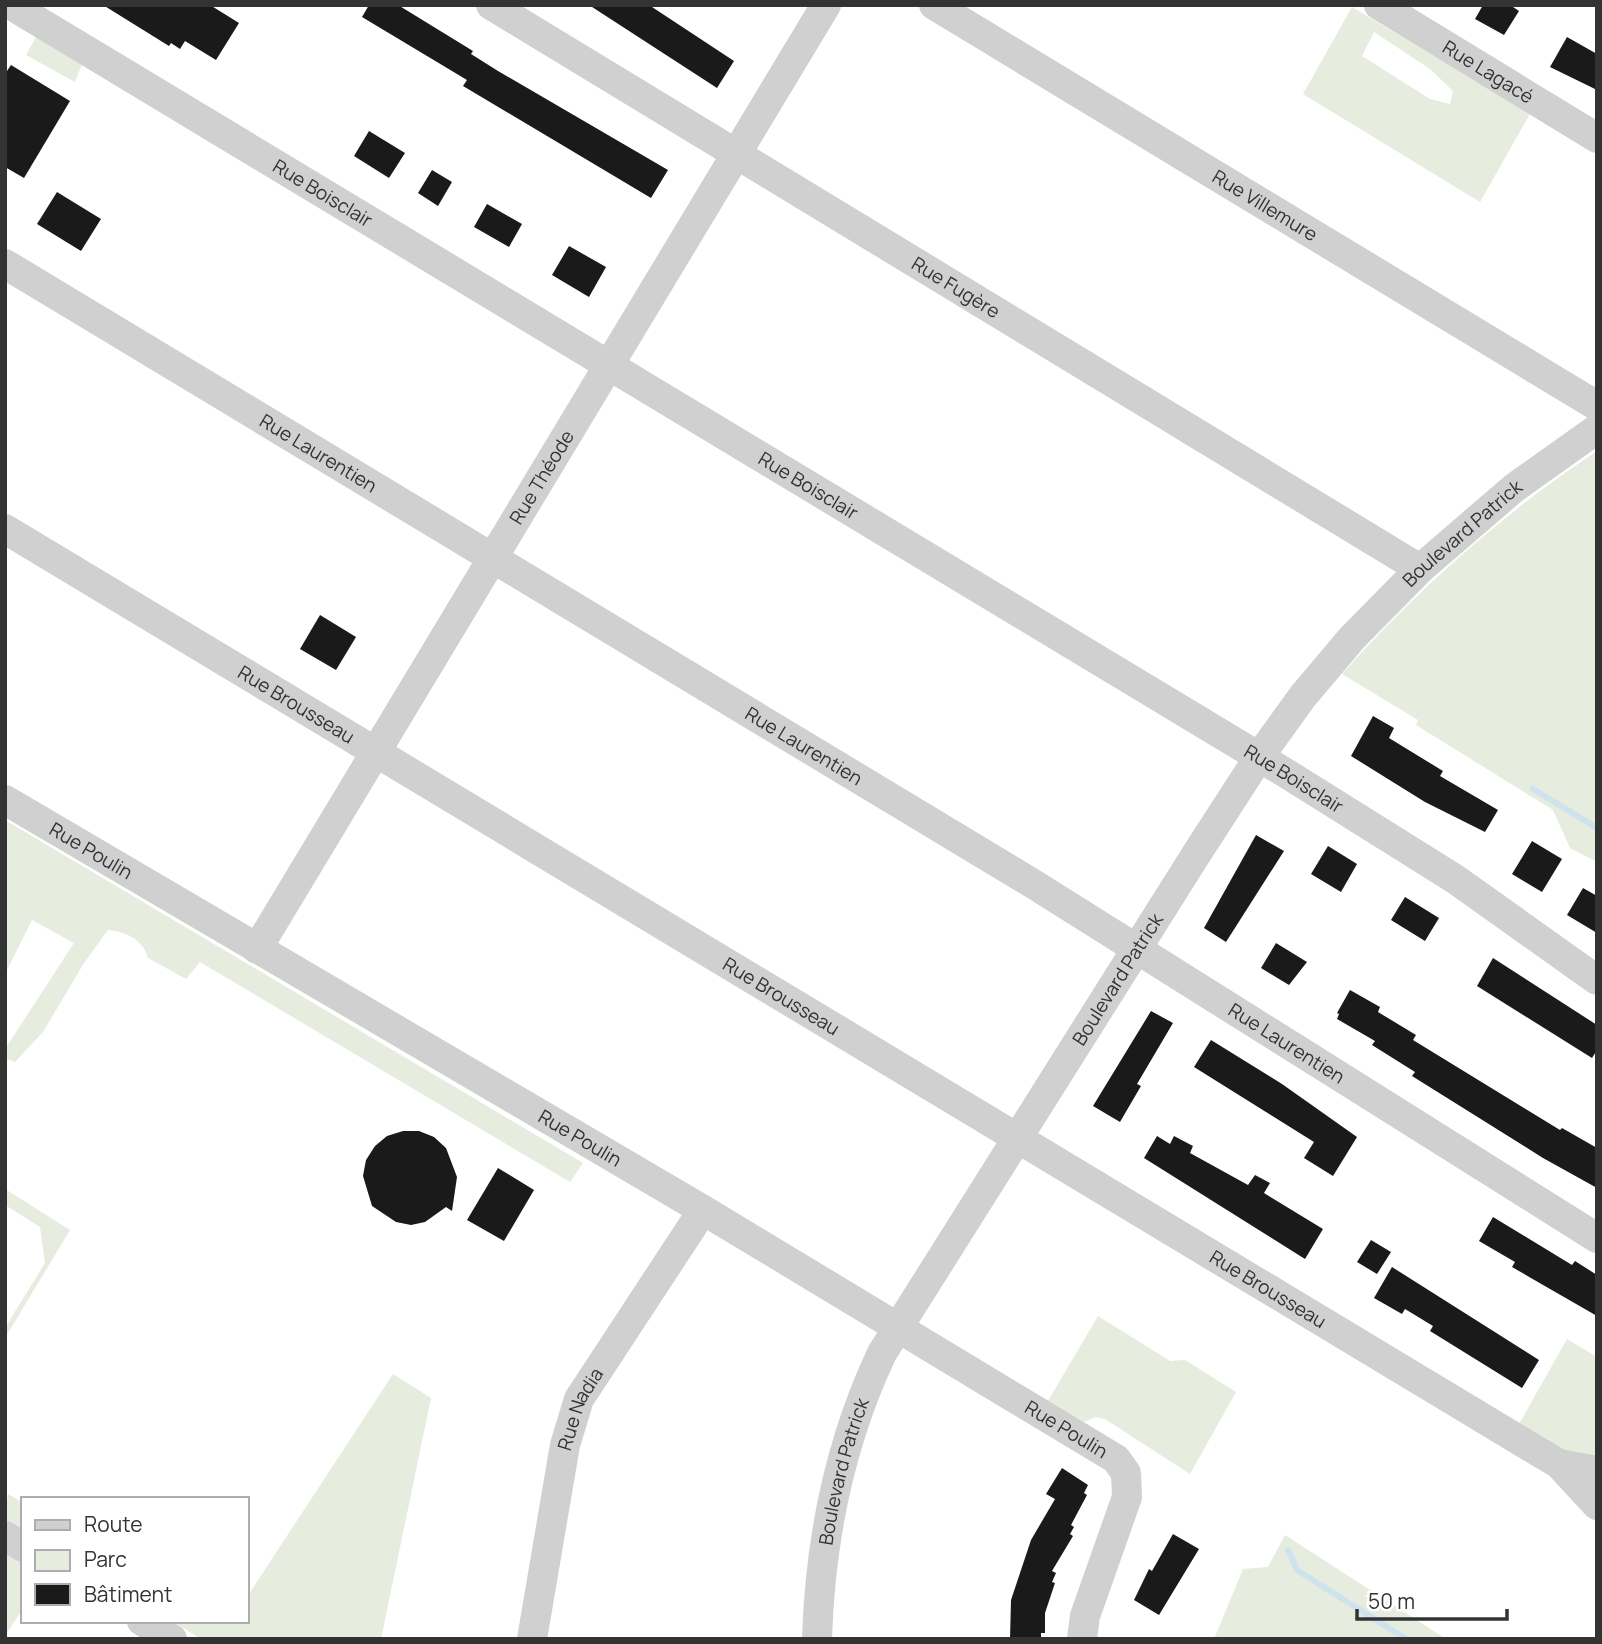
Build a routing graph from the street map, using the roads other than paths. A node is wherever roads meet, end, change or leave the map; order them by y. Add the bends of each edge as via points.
1 (11, 5) edge
2 (491, 5) edge
3 (826, 5) edge
4 (934, 5) edge
5 (1379, 5) edge
6 (1597, 138) edge
7 (738, 154) junction
8 (5, 264) edge
9 (609, 364) junction
10 (1597, 406) edge
11 (1597, 429) edge
12 (5, 529) edge
13 (492, 559) junction
14 (1420, 569) junction
15 (377, 752) junction
16 (1259, 757) junction
17 (5, 800) edge
18 (1137, 947) junction
19 (257, 949) junction
20 (1597, 979) edge
21 (1016, 1139) junction
22 (703, 1210) junction
23 (1597, 1238) edge
24 (899, 1328) junction
25 (1559, 1464) junction
26 (1597, 1471) edge
27 (1597, 1504) edge
28 (5, 1536) edge
29 (21, 1546) edge
30 (532, 1639) edge
31 (817, 1639) edge
32 (1082, 1639) edge

1 - 9 street, Rue Boisclair
2 - 7 street, Rue Fugère
3 - 7 street, Rue Théode
4 - 10 street, Rue Villemure
5 - 6 street, Rue Lagacé
7 - 9 street, Rue Théode
7 - 14 street, Rue Fugère
8 - 13 street, Rue Laurentien
9 - 13 street, Rue Théode
9 - 16 street, Rue Boisclair
11 - 14 street, Boulevard Patrick via 1514,488
12 - 15 street, Rue Brousseau
13 - 15 street, Rue Théode
13 - 18 street, Rue Laurentien
14 - 16 street, Boulevard Patrick via 1322,672
15 - 19 street, Rue Théode
15 - 21 street, Rue Brousseau
16 - 18 street, Boulevard Patrick
16 - 20 street, Rue Boisclair via 1455,879
17 - 19 street, Rue Poulin
18 - 21 street, Boulevard Patrick
18 - 23 street, Rue Laurentien
19 - 22 street, Rue Poulin
21 - 24 street, Boulevard Patrick
21 - 25 street, Rue Brousseau
22 - 24 street, Rue Poulin
22 - 30 street, Rue Nadia via 579,1399 567,1437
24 - 31 street, Boulevard Patrick via 863,1394 837,1485 824,1555
24 - 32 street, Rue Poulin via 1116,1459 1126,1473 1127,1497 1085,1616
25 - 26 street, Rue Brousseau
25 - 27 street, Rue Brousseau
28 - 29 street

